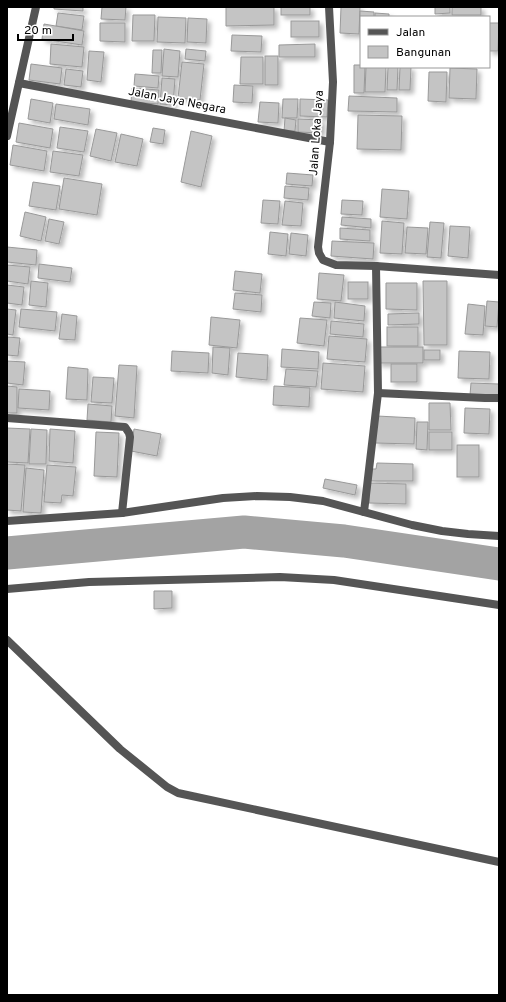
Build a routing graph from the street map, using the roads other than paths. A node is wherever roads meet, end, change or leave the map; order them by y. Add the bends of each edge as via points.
1 (36, 7) edge
2 (329, 7) edge
3 (19, 83) junction
4 (7, 136) edge
5 (330, 142) junction
6 (376, 266) junction
7 (499, 275) edge
8 (378, 393) junction
9 (499, 398) edge
10 (7, 418) edge
11 (364, 512) junction
12 (122, 513) junction
13 (7, 521) edge
14 (499, 536) edge
15 (7, 589) edge
16 (499, 605) edge
17 (7, 640) edge
18 (499, 862) edge

1 - 3 street
2 - 5 street, Jalan Loka Jaya via 333,82
3 - 4 street
3 - 5 street, Jalan Jaya Negara
5 - 6 street, Jalan Loka Jaya via 319,253 323,260 336,265
6 - 7 street
6 - 8 street
8 - 9 street
8 - 11 street
10 - 12 street via 124,427 130,436
11 - 12 street via 323,501 257,496 223,498
11 - 14 street via 442,531
12 - 13 street
15 - 16 street via 88,582 280,577 334,580
17 - 18 street via 120,749 167,787 185,795

